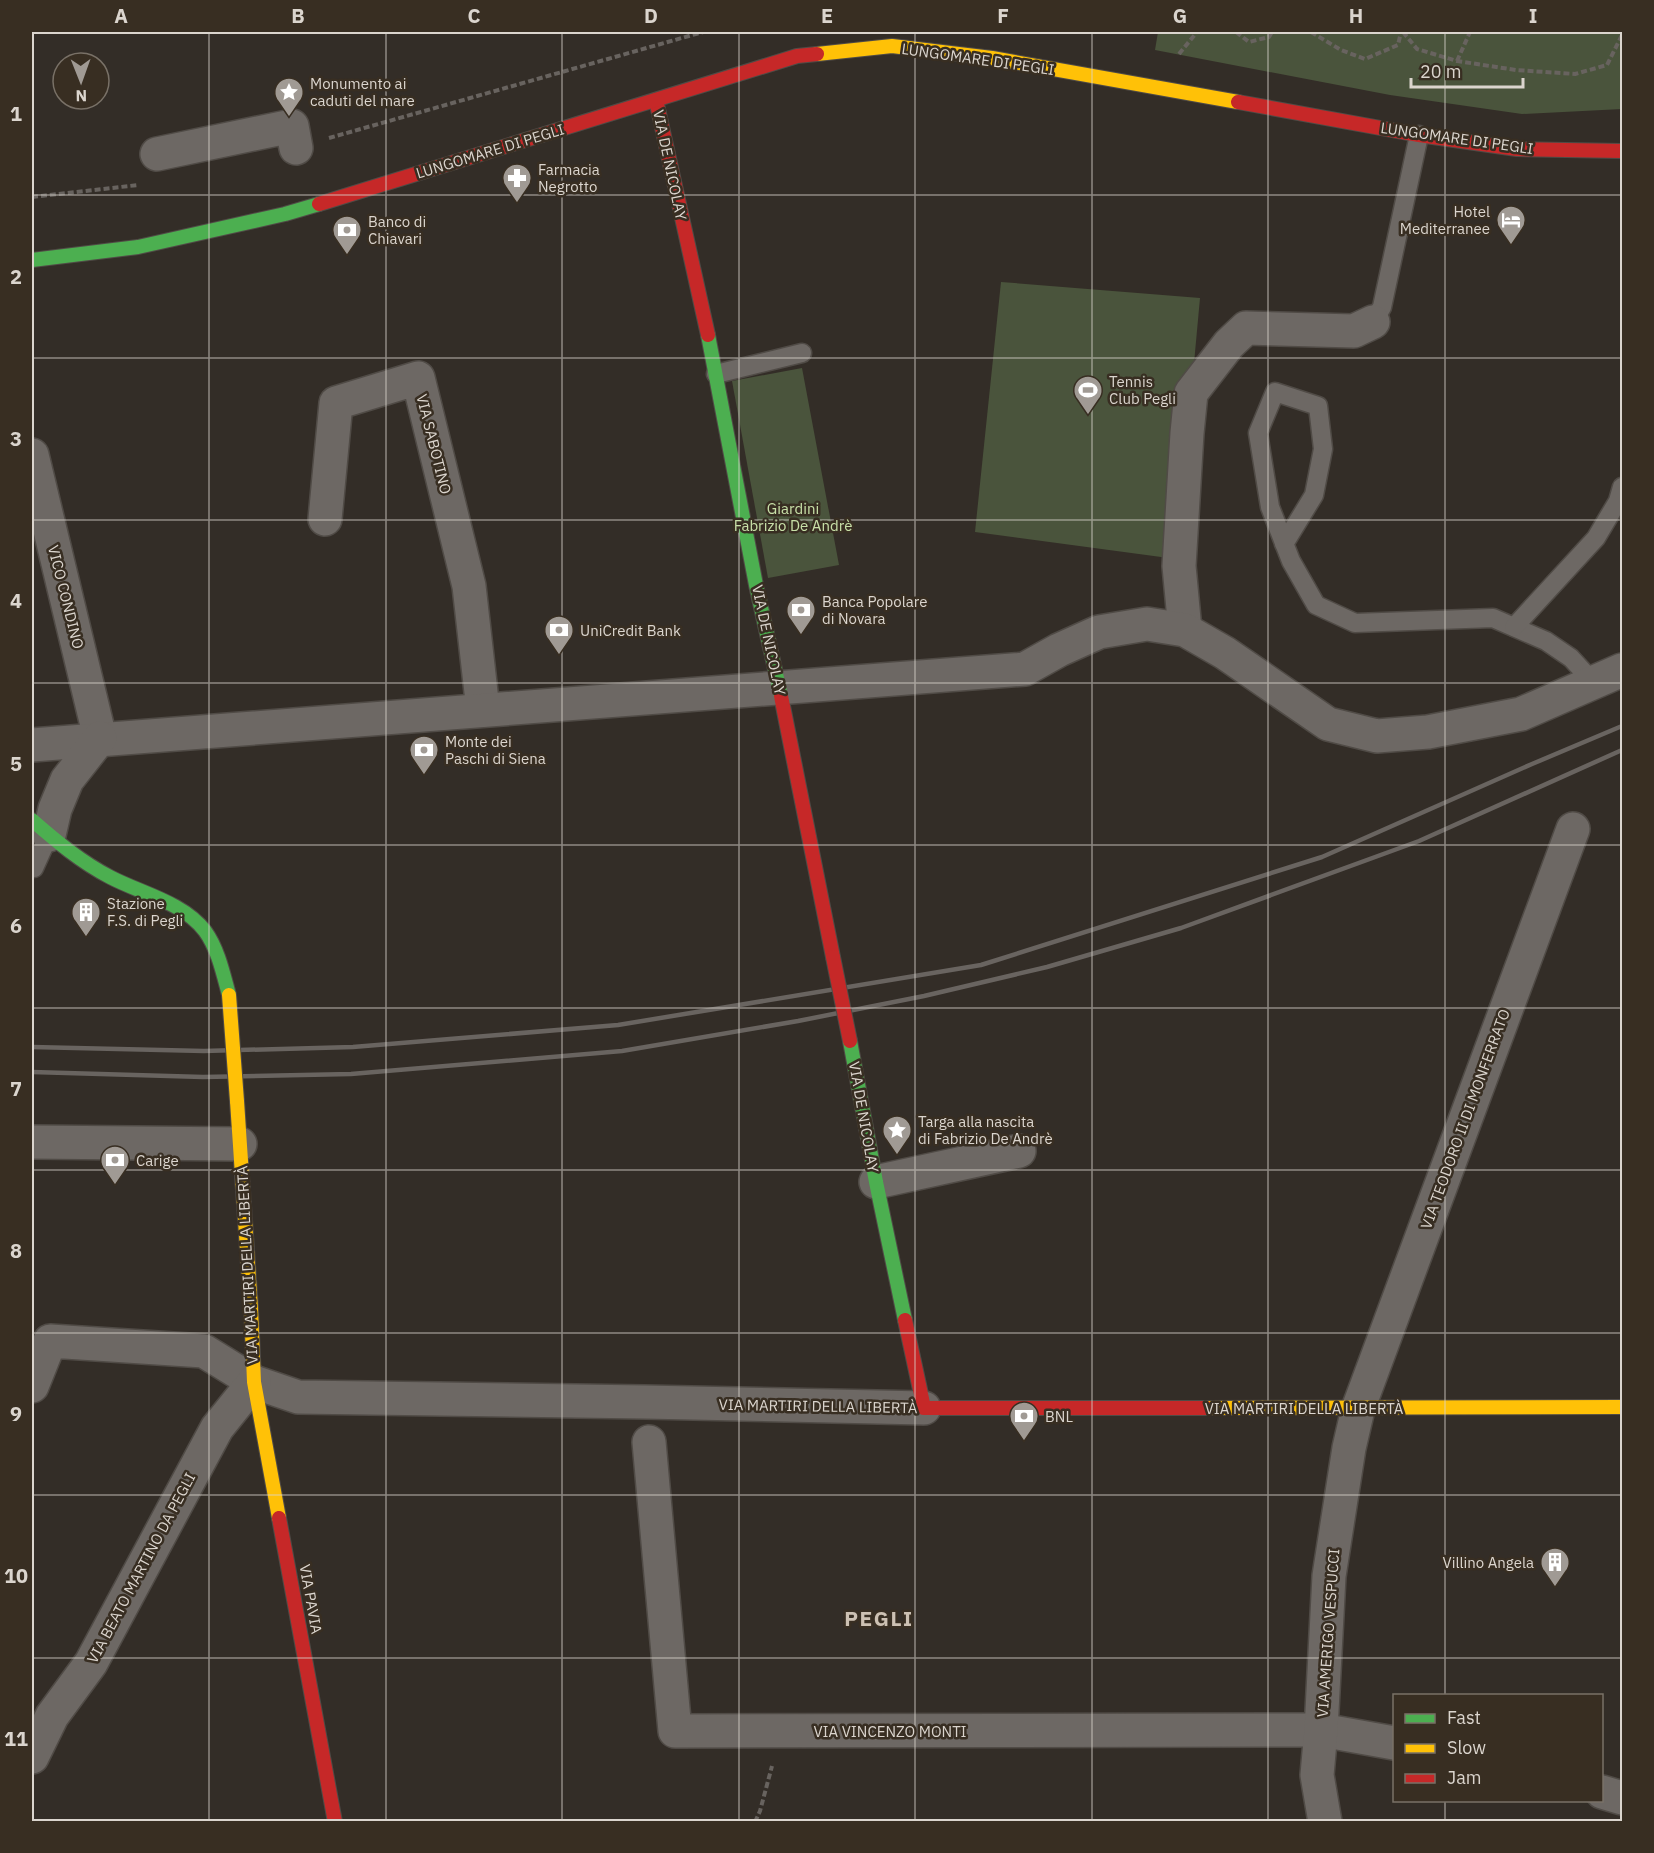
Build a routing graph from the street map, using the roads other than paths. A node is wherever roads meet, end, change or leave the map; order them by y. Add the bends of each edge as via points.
1 (656, 100) junction
2 (1419, 135) junction
3 (296, 148) road end
4 (1623, 151) edge
5 (157, 154) dead end
6 (32, 260) edge
7 (1373, 322) joint
8 (802, 353) dead end
9 (716, 374) junction
10 (32, 455) edge
11 (1623, 487) edge
12 (325, 519) dead end
13 (1284, 544) junction
14 (1514, 627) junction
15 (1185, 630) junction
16 (1623, 670) edge
17 (1593, 682) junction
18 (779, 687) junction
19 (483, 710) junction
20 (100, 738) junction
21 (32, 745) edge
22 (40, 828) edge
23 (1574, 829) dead end
24 (32, 868) edge
25 (32, 1142) edge
26 (240, 1144) junction
27 (1019, 1151) dead end
28 (876, 1182) junction
29 (38, 1335) edge
30 (254, 1382) junction
31 (32, 1386) edge
32 (1623, 1407) edge
33 (924, 1408) junction
34 (1358, 1409) junction
35 (649, 1442) dead end
36 (1321, 1730) junction
37 (1393, 1743) edge
38 (32, 1757) edge
39 (1603, 1792) edge
40 (1623, 1798) edge
41 (335, 1821) edge
42 (1325, 1821) edge

1 - 2 street, LUNGOMARE DI PEGLI via 797,56 892,46 992,58
1 - 6 street, LUNGOMARE DI PEGLI via 285,214 138,247
1 - 9 street, VIA DE NICOLAY
2 - 4 street, LUNGOMARE DI PEGLI via 1517,149
2 - 7 lane via 1382,307
3 - 5 street via 292,126
7 - 15 street via 1354,331 1246,328 1191,393 1179,566
8 - 9 lane
9 - 18 street, VIA DE NICOLAY
10 - 20 street, VICO CONDINO
11 - 14 lane via 1596,538
12 - 19 street, VIA SABOTINO via 336,403 418,378 469,586
13 - 13 lane via 1314,495 1323,449 1318,405 1275,392 1258,433 1270,507
13 - 14 lane via 1316,605 1355,623 1492,618
14 - 17 lane via 1571,658
15 - 17 street via 1328,724 1377,736 1428,732 1521,714
15 - 18 street via 1147,624 1099,632 1025,669
16 - 17 street
18 - 19 street
18 - 28 street, VIA DE NICOLAY, bridge
19 - 20 street
20 - 21 street
20 - 22 street via 67,780 55,809
22 - 24 lane
22 - 26 street, VIA MARTIRI DELLA LIBERTÀ, bridge via 99,871 180,910 204,928 215,948 229,995
23 - 34 street, VIA TEODORO II DI MONFERRATO
25 - 26 street, VIA MARTIRI DELLA LIBERTÀ
26 - 30 street, VIA MARTIRI DELLA LIBERTÀ
27 - 28 street, VIA DE NICOLAY
28 - 33 street, VIA DE NICOLAY
29 - 30 street via 204,1351
29 - 31 street
30 - 33 street, VIA MARTIRI DELLA LIBERTÀ via 298,1397
30 - 38 street, VIA BEATO MARTINO DA PEGLI via 217,1428 91,1664 52,1716
30 - 41 street, VIA PAVIA
32 - 34 street, VIA MARTIRI DELLA LIBERTÀ
33 - 34 street, VIA MARTIRI DELLA LIBERTÀ
34 - 36 street, VIA AMERIGO VESPUCCI via 1329,1576
35 - 36 street, VIA VINCENZO MONTI via 675,1731
36 - 37 street, VIA VINCENZO MONTI
36 - 42 street, VIA AMERIGO VESPUCCI via 1317,1775
39 - 40 street

